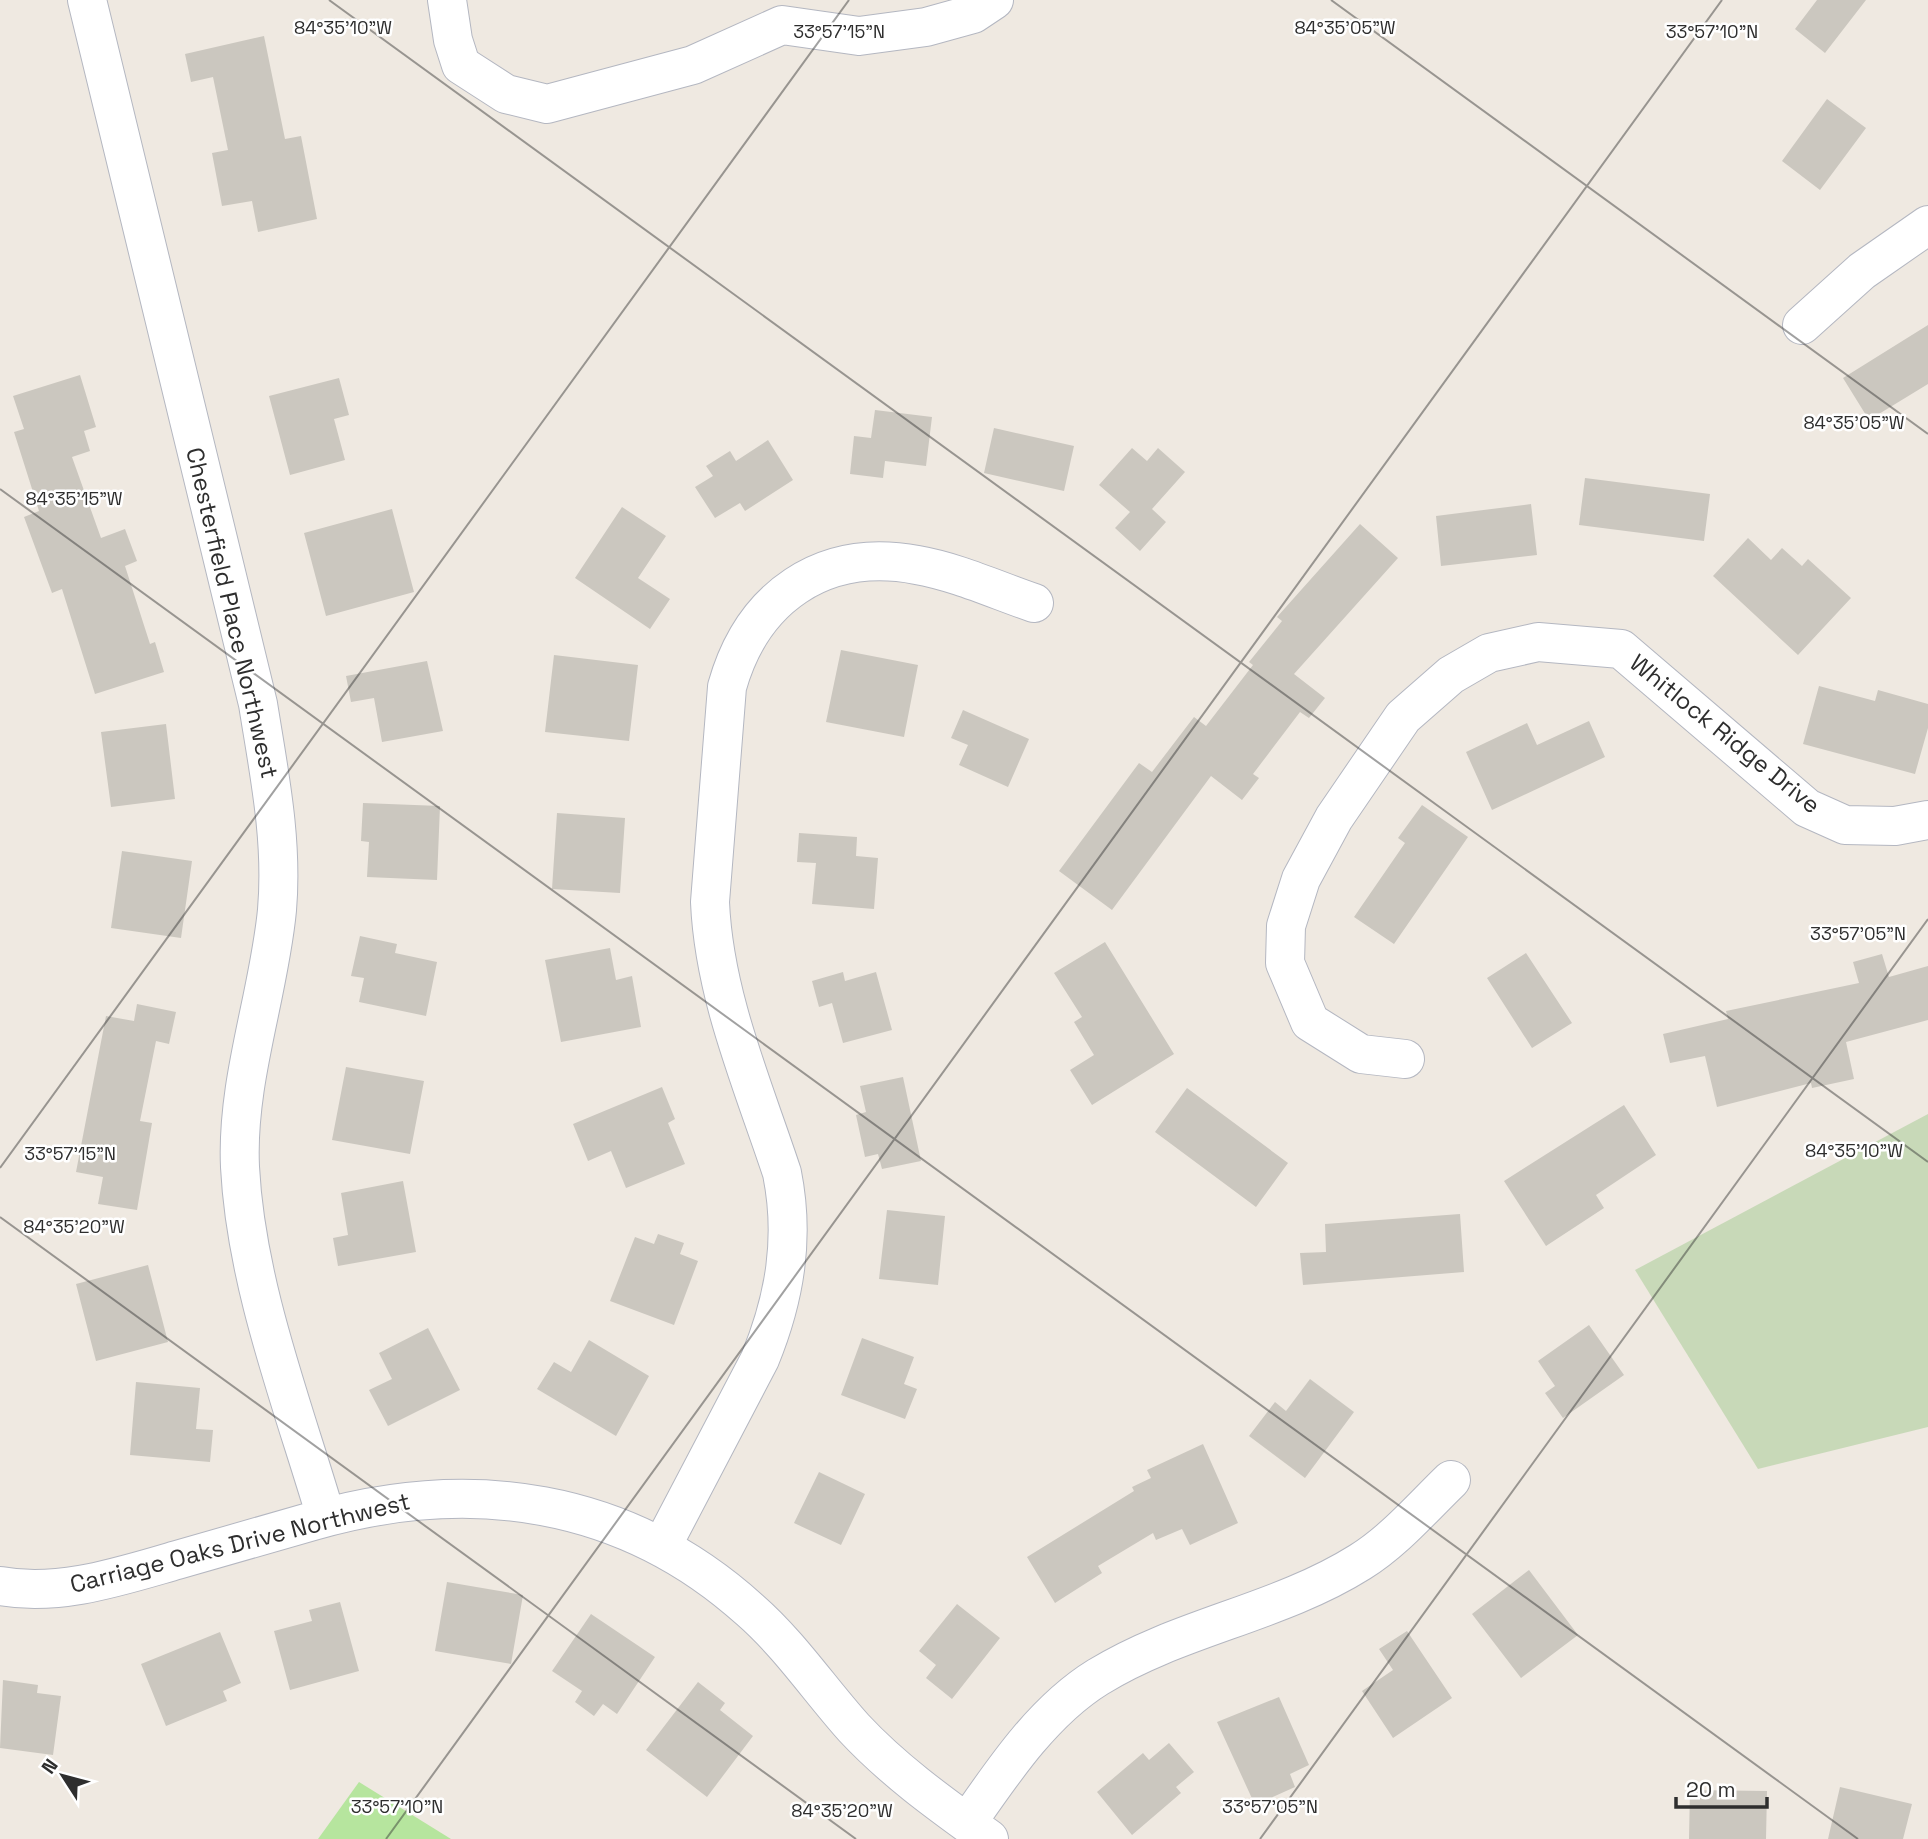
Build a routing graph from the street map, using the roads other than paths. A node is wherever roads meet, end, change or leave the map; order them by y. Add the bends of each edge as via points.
1 (87, 0) edge
2 (447, 0) edge
3 (994, 0) edge
4 (1928, 225) edge
5 (1802, 325) dead end
6 (1034, 603) dead end
7 (1928, 820) edge
8 (1405, 1059) dead end
9 (1451, 1480) dead end
10 (326, 1517) junction
11 (662, 1546) junction
12 (0, 1586) edge
13 (978, 1831) edge

1 - 10 street, Chesterfield Place Northwest via 258,704 279,840 277,912 245,1094 240,1165 247,1238 257,1282
2 - 3 street via 461,65 506,94 547,104 693,65 782,25 859,36 973,15
4 - 5 street via 1862,271
6 - 11 street via 917,565 863,562 798,583 776,599 758,618 735,659 725,701 710,890 711,933 723,994 782,1173 788,1202 787,1267 760,1359
7 - 8 street, Whitlock Ridge Drive via 1895,826 1845,825 1807,807 1621,649 1538,642 1489,653 1451,675 1403,717 1334,818 1301,879 1286,926 1285,963 1310,1023 1361,1054
9 - 13 street via 1362,1561 1329,1579 1130,1659 1095,1679 1040,1729 1004,1771
10 - 11 street, Carriage Oaks Drive Northwest via 405,1501 491,1498 571,1513
10 - 12 street, Carriage Oaks Drive Northwest via 107,1580 66,1586
11 - 13 street, Carriage Oaks Drive Northwest via 751,1611 886,1760

